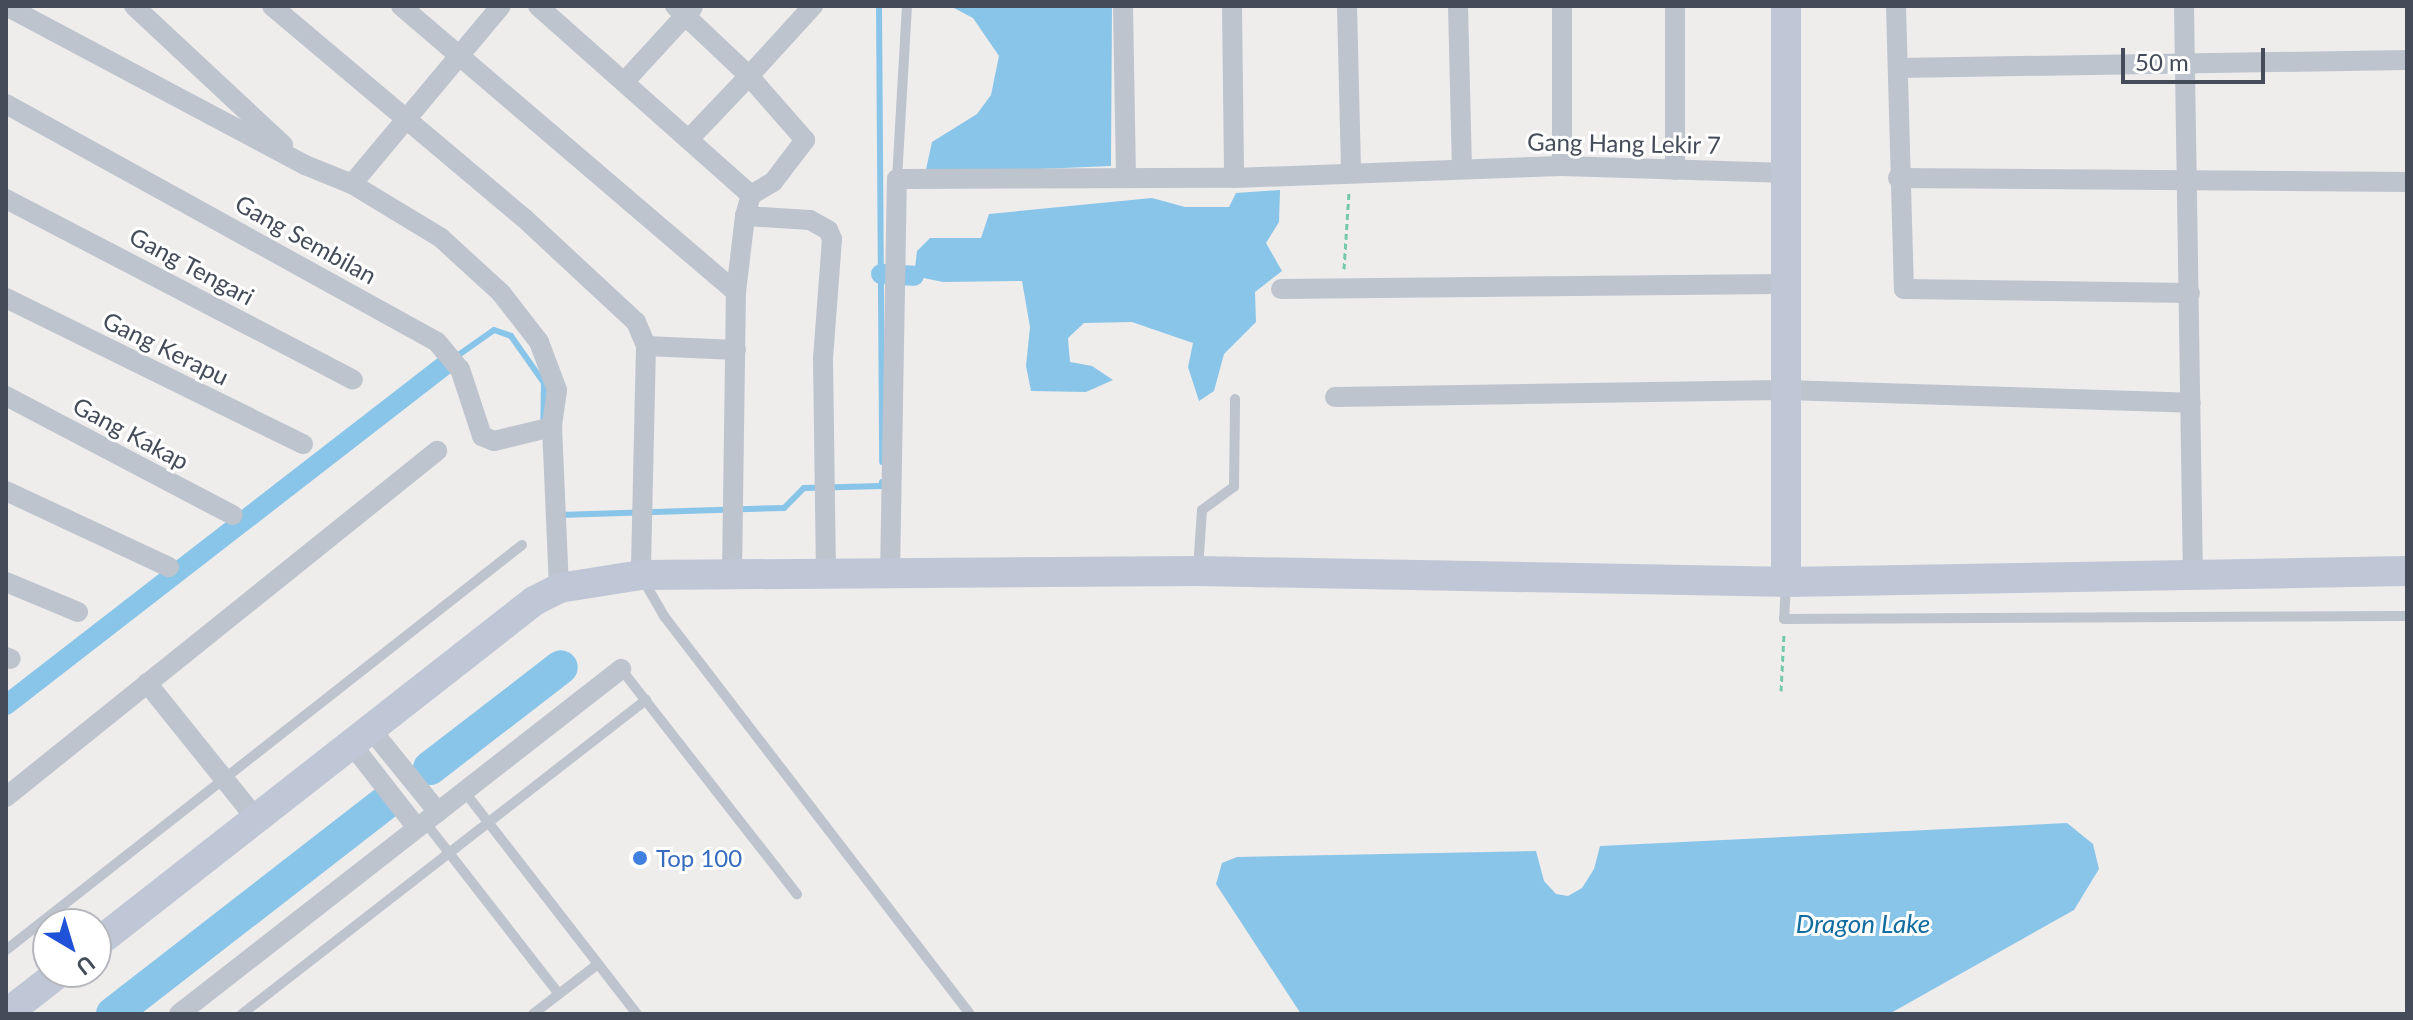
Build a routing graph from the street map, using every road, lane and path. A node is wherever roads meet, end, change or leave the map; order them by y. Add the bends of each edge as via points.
1 (6, 6) edge
2 (134, 6) edge
3 (272, 6) edge
4 (401, 6) edge
5 (501, 6) edge
6 (538, 6) edge
7 (813, 6) edge
8 (907, 6) edge
9 (1123, 6) edge
10 (1232, 6) edge
11 (1347, 6) edge
12 (1458, 6) edge
13 (1562, 6) edge
14 (1675, 6) edge
15 (1786, 6) edge
16 (1896, 6) edge
17 (2184, 6) edge
18 (684, 9) edge
19 (459, 57) junction
20 (2407, 60) edge
21 (2188, 65) junction
22 (1898, 68) junction
23 (749, 76) junction
24 (625, 81) junction
25 (6, 104) edge
26 (404, 120) junction
27 (691, 137) junction
28 (305, 165) junction
29 (1562, 166) junction
30 (1462, 168) junction
31 (1675, 170) junction
32 (1351, 173) junction
33 (1786, 173) junction
34 (1126, 178) junction
35 (1234, 178) junction
36 (1898, 178) junction
37 (2190, 178) junction
38 (897, 179) junction
39 (2407, 182) edge
40 (352, 184) junction
41 (751, 195) junction
42 (6, 199) edge
43 (745, 216) junction
44 (1787, 284) junction
45 (1342, 286) junction
46 (1281, 289) dead end
47 (736, 292) junction
48 (2190, 293) junction
49 (6, 298) edge
50 (646, 346) junction
51 (736, 350) junction
52 (353, 380) dead end
53 (1785, 390) junction
54 (6, 396) edge
55 (1335, 397) dead end
56 (1235, 399) dead end
57 (2191, 403) junction
58 (545, 429) junction
59 (303, 444) dead end
60 (437, 451) dead end
61 (6, 491) edge
62 (233, 515) dead end
63 (522, 545) dead end
64 (169, 567) dead end
65 (1198, 571) junction
66 (2407, 571) edge
67 (732, 574) junction
68 (826, 574) junction
69 (641, 575) junction
70 (890, 575) junction
71 (2193, 577) junction
72 (6, 582) edge
73 (1786, 582) junction
74 (559, 588) junction
75 (78, 612) dead end
76 (2407, 616) edge
77 (1784, 619) junction
78 (621, 669) joint
79 (147, 683) junction
80 (1781, 691) dead end
81 (646, 700) junction
82 (363, 739) junction
83 (224, 779) junction
84 (464, 791) junction
85 (6, 797) edge
86 (257, 820) junction
87 (427, 820) junction
88 (488, 823) junction
89 (449, 853) junction
90 (797, 894) dead end
91 (112, 932) edge
92 (6, 950) edge
93 (598, 964) junction
94 (39, 988) edge
95 (559, 994) junction
96 (6, 1014) edge
97 (179, 1014) edge
98 (242, 1014) edge
99 (533, 1014) edge
100 (637, 1014) edge
101 (970, 1014) edge

1 - 28 street
2 - 28 street
3 - 26 street
4 - 19 street
5 - 19 street
6 - 24 street
7 - 23 street
8 - 38 lane
9 - 34 street
10 - 35 street
11 - 32 street
12 - 30 street
13 - 29 street
14 - 31 street
15 - 33 main road
16 - 22 street
17 - 21 street
18 - 23 street
18 - 24 street
19 - 26 street
19 - 47 street
20 - 21 street
21 - 22 street
21 - 37 street
22 - 36 street
23 - 27 street
23 - 41 street via 805,140 773,182
24 - 27 street
25 - 58 street, Gang Sembilan via 437,342 460,369 482,436 494,441
26 - 40 street
26 - 50 street via 594,278 636,322
27 - 41 street
28 - 40 street
29 - 30 street, Gang Hang Lekir 7
29 - 31 street, Gang Hang Lekir 7
30 - 32 street, Gang Hang Lekir 7
31 - 33 street, Gang Hang Lekir 7
32 - 35 street, Gang Hang Lekir 7
32 - 45 path
33 - 44 main road
34 - 35 street, Gang Hang Lekir 7
34 - 38 street, Gang Hang Lekir 7
36 - 37 street
36 - 48 street via 1904,289
37 - 39 street
37 - 48 street
38 - 70 street
40 - 58 street via 441,238 501,293 539,342 557,390
41 - 43 street
42 - 52 street, Gang Tengari
43 - 47 street
43 - 68 street via 810,220 828,230 832,239 823,359
44 - 45 street
44 - 53 main road
45 - 46 street
47 - 51 street
48 - 57 street
49 - 59 street, Gang Kerapu
50 - 51 street
50 - 69 street
51 - 67 street
53 - 55 street
53 - 57 street
53 - 73 main road
54 - 62 street, Gang Kakap
56 - 65 lane via 1234,487 1202,510
57 - 71 street
58 - 74 street via 558,515
60 - 79 street
61 - 64 street
63 - 83 lane
65 - 70 main road
65 - 73 main road
66 - 71 main road
67 - 68 main road
67 - 69 main road
68 - 70 main road
69 - 74 main road
69 - 101 lane via 664,616
71 - 73 main road
72 - 75 street
73 - 77 lane
74 - 82 main road via 534,601
76 - 77 lane
77 - 80 path
78 - 81 lane
78 - 84 street
79 - 83 street
79 - 85 street
81 - 88 lane
81 - 90 lane
82 - 86 main road
82 - 87 street
83 - 86 street
83 - 92 lane
84 - 87 street
84 - 88 lane
86 - 91 main road
87 - 89 lane
87 - 97 street
88 - 89 lane
88 - 93 lane
89 - 95 lane
89 - 98 lane
93 - 95 lane
93 - 100 lane
94 - 96 main road
95 - 99 lane

